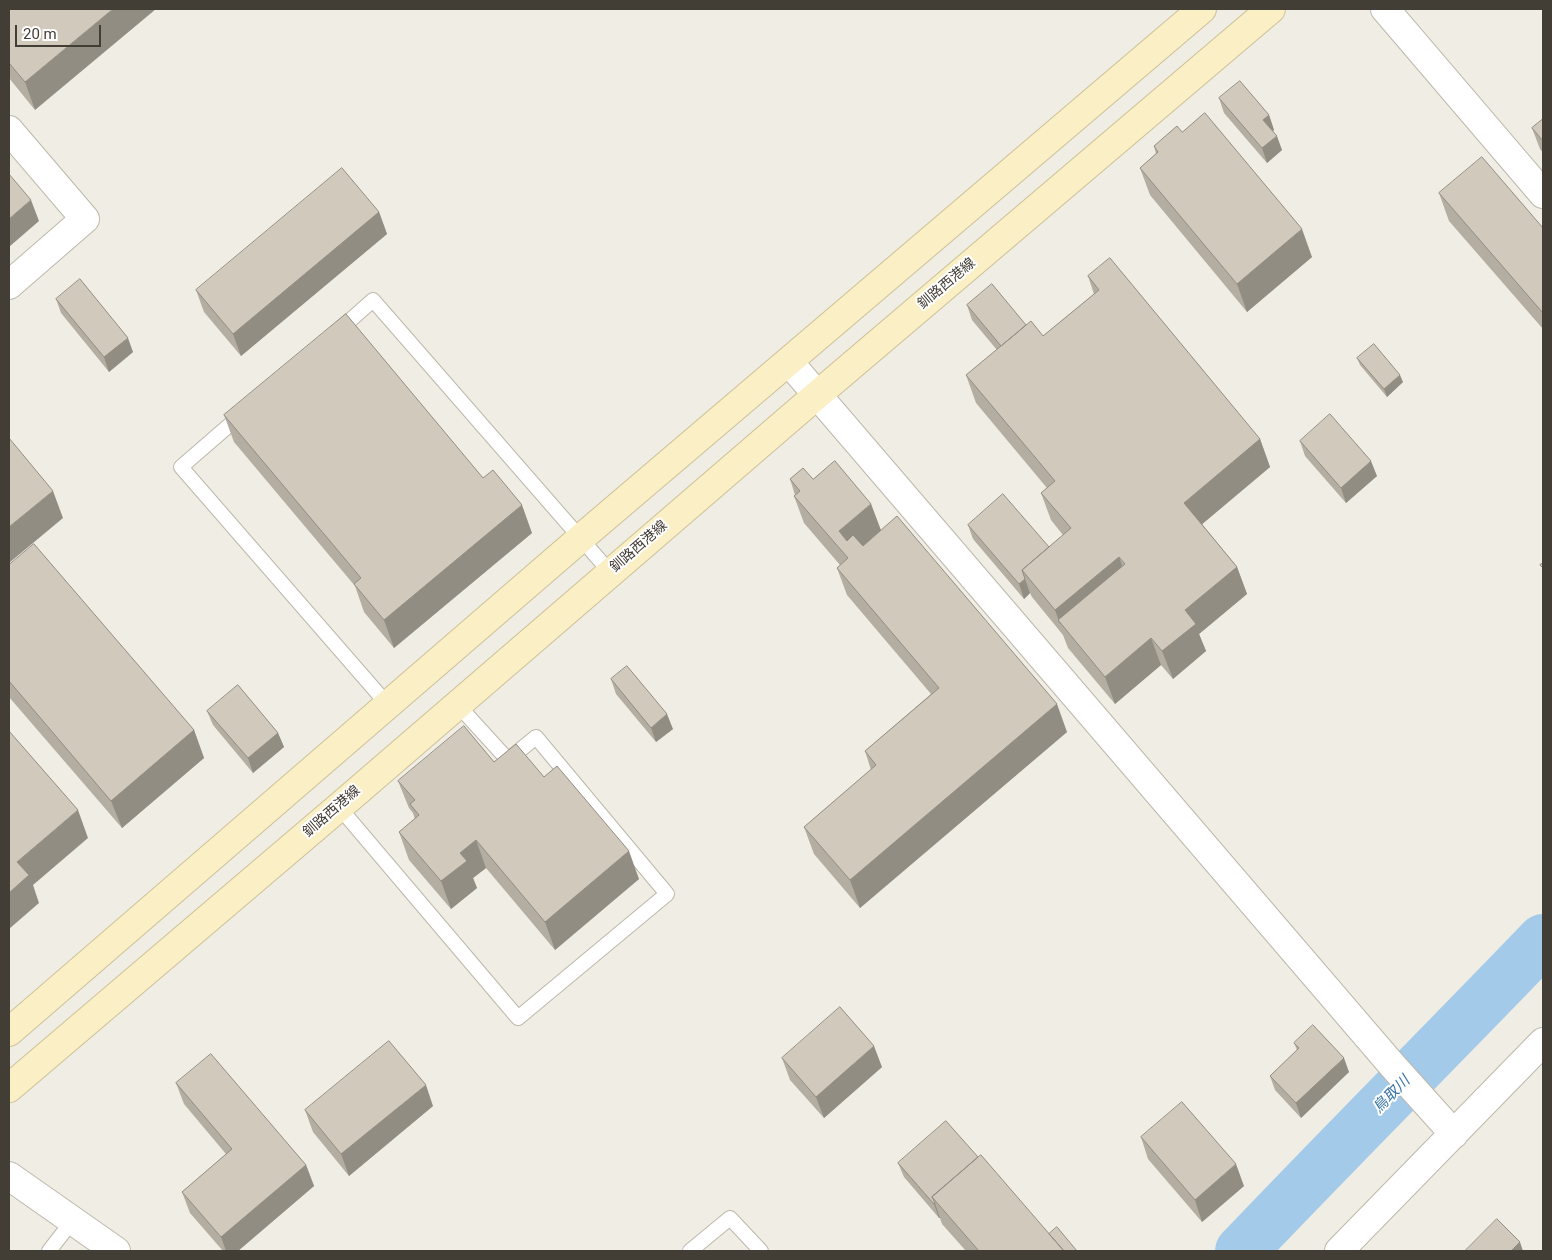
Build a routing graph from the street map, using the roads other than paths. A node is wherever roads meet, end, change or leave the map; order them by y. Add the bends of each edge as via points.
1 (1202, 9) edge
2 (1271, 9) edge
3 (1385, 9) edge
4 (9, 130) edge
5 (1543, 194) edge
6 (9, 285) edge
7 (329, 338) edge
8 (788, 362) junction
9 (817, 395) junction
10 (248, 409) edge
11 (580, 538) junction
12 (610, 572) junction
13 (458, 704) junction
14 (388, 705) junction
15 (339, 807) junction
16 (9, 1032) edge
17 (1540, 1052) edge
18 (9, 1088) edge
19 (1454, 1134) junction
20 (9, 1176) edge
21 (73, 1220) junction
22 (49, 1251) edge
23 (116, 1251) edge
24 (690, 1251) edge
25 (761, 1251) edge
26 (1339, 1251) edge

1 - 8 main road
2 - 9 main road, 釧路西港線
3 - 5 street
4 - 6 street via 85,219
7 - 11 lane via 373,300
8 - 9 street
8 - 11 main road
9 - 12 main road, 釧路西港線
9 - 19 street
10 - 14 lane via 181,467
11 - 12 lane
11 - 14 main road
12 - 13 main road, 釧路西港線
13 - 15 main road, 釧路西港線
13 - 15 lane via 508,760 536,737 667,894 518,1018
14 - 16 main road
15 - 18 main road, 釧路西港線
17 - 19 street
19 - 26 street
20 - 21 street
21 - 22 lane
21 - 23 street
24 - 25 lane via 730,1218

